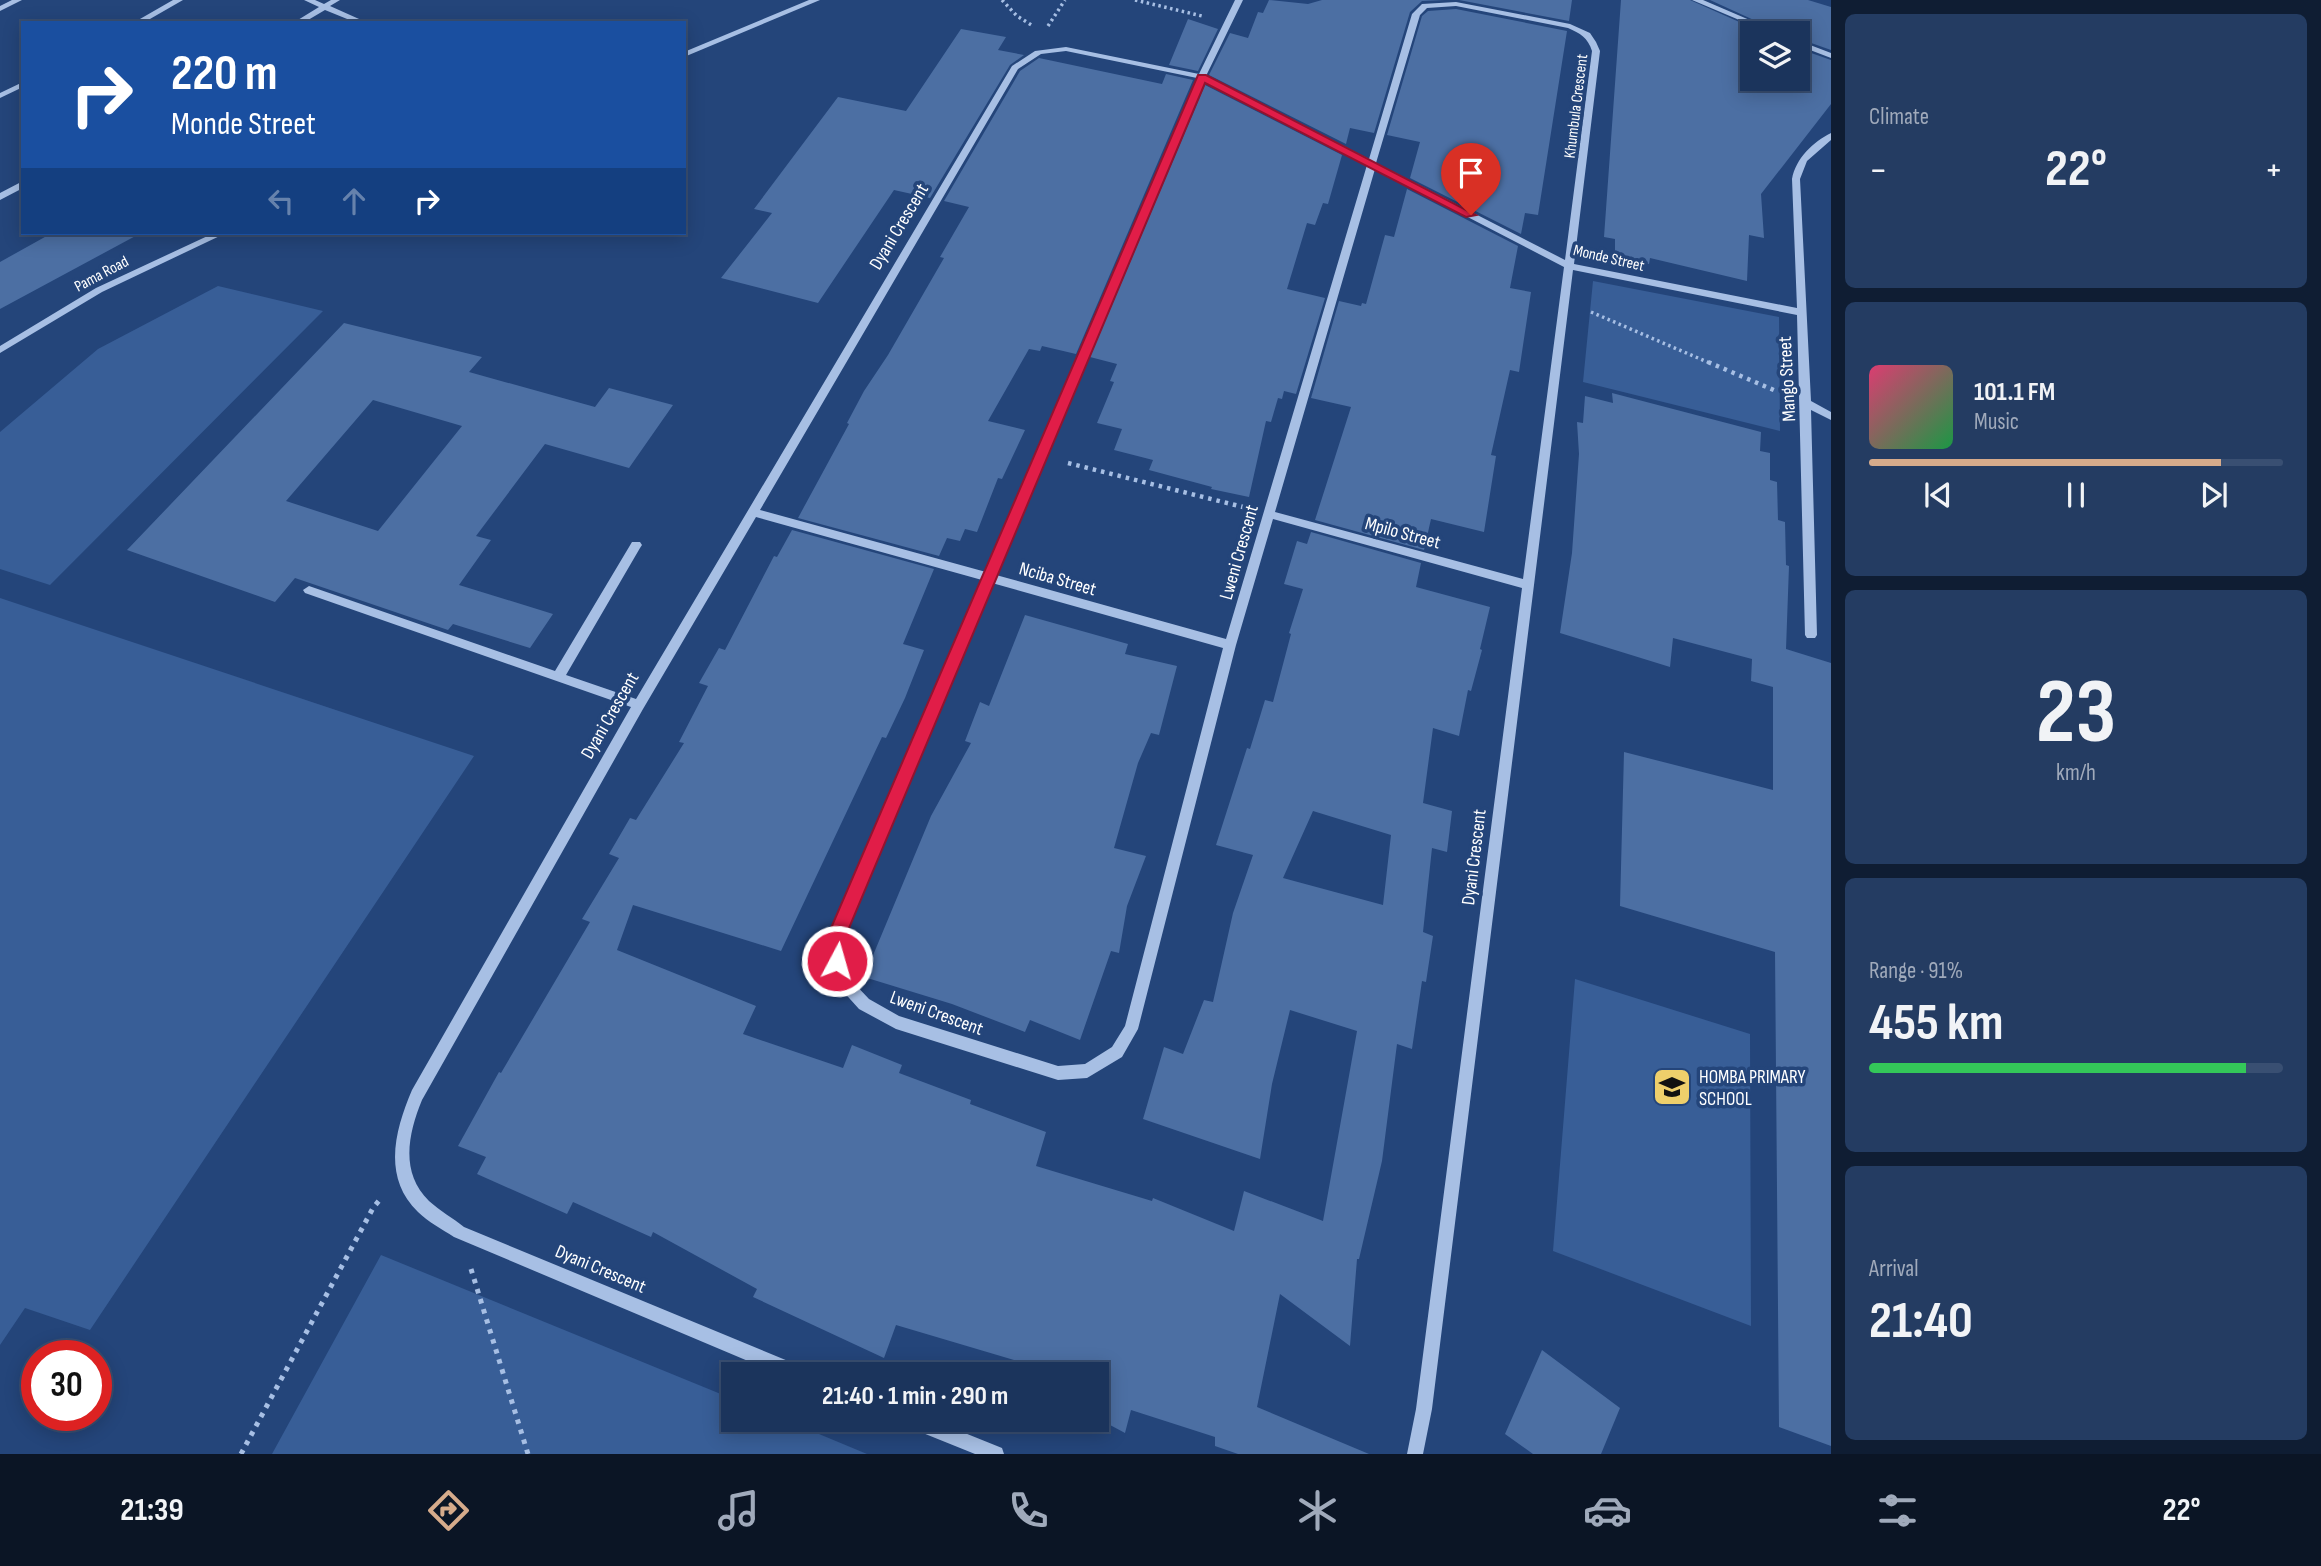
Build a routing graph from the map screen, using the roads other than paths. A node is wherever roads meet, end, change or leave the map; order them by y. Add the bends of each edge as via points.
1 (18, 0) edge
2 (179, 0) edge
3 (308, 0) edge
4 (336, 0) edge
5 (816, 0) edge
6 (1239, 0) edge
7 (1696, 0) edge
8 (324, 7) junction
9 (0, 9) edge
10 (141, 21) edge
11 (300, 21) edge
12 (359, 21) edge
13 (1747, 21) edge
14 (1810, 47) edge
15 (686, 54) edge
16 (1831, 56) edge
17 (1202, 78) junction
18 (21, 85) edge
19 (0, 96) edge
20 (1831, 136) edge
21 (1372, 164) junction
22 (21, 185) edge
23 (0, 197) edge
24 (217, 235) edge
25 (1569, 266) junction
26 (1800, 312) junction
27 (0, 350) edge
28 (1806, 403) junction
29 (1831, 416) edge
30 (753, 512) junction
31 (1269, 514) junction
32 (636, 545) dead end
33 (989, 576) junction
34 (1528, 585) junction
35 (309, 590) dead end
36 (1811, 635) dead end
37 (1230, 645) junction
38 (558, 677) junction
39 (639, 705) junction
40 (770, 1362) edge
41 (941, 1432) edge
42 (996, 1454) edge
43 (1415, 1454) edge

1 - 9 street
2 - 10 street
3 - 8 street
4 - 8 street
5 - 15 street
6 - 17 street, Lweni Crescent
7 - 13 street
8 - 11 street
8 - 12 street
14 - 16 street
17 - 21 street, Monde Street
17 - 30 street, Dyani Crescent via 1066,49 1030,54 1015,68
17 - 33 street, Lweni Crescent
18 - 19 street
20 - 26 street, Mango Street via 1797,168
21 - 25 street, Monde Street
21 - 25 street, Khumbula Crescent via 1416,14 1425,6 1456,4 1570,26 1586,34 1596,51
21 - 31 street, Lweni Crescent
22 - 23 street
24 - 27 street, Pama Road via 99,290
25 - 26 street, Monde Street
25 - 34 street, Dyani Crescent
26 - 28 street, Mango Street
28 - 29 street
28 - 36 street, Mango Street
30 - 33 street, Nciba Street
30 - 39 street, Dyani Crescent
31 - 34 street, Mpilo Street
31 - 37 street, Lweni Crescent
32 - 38 street
33 - 37 street, Nciba Street
33 - 37 street, Lweni Crescent via 840,928 837,961 846,984 864,1004 896,1022 1058,1073 1087,1071 1117,1052 1131,1029
34 - 43 street, Dyani Crescent
35 - 38 street
38 - 39 street
39 - 40 street, Dyani Crescent via 417,1095 402,1134 403,1173 421,1204 459,1232
41 - 42 street

